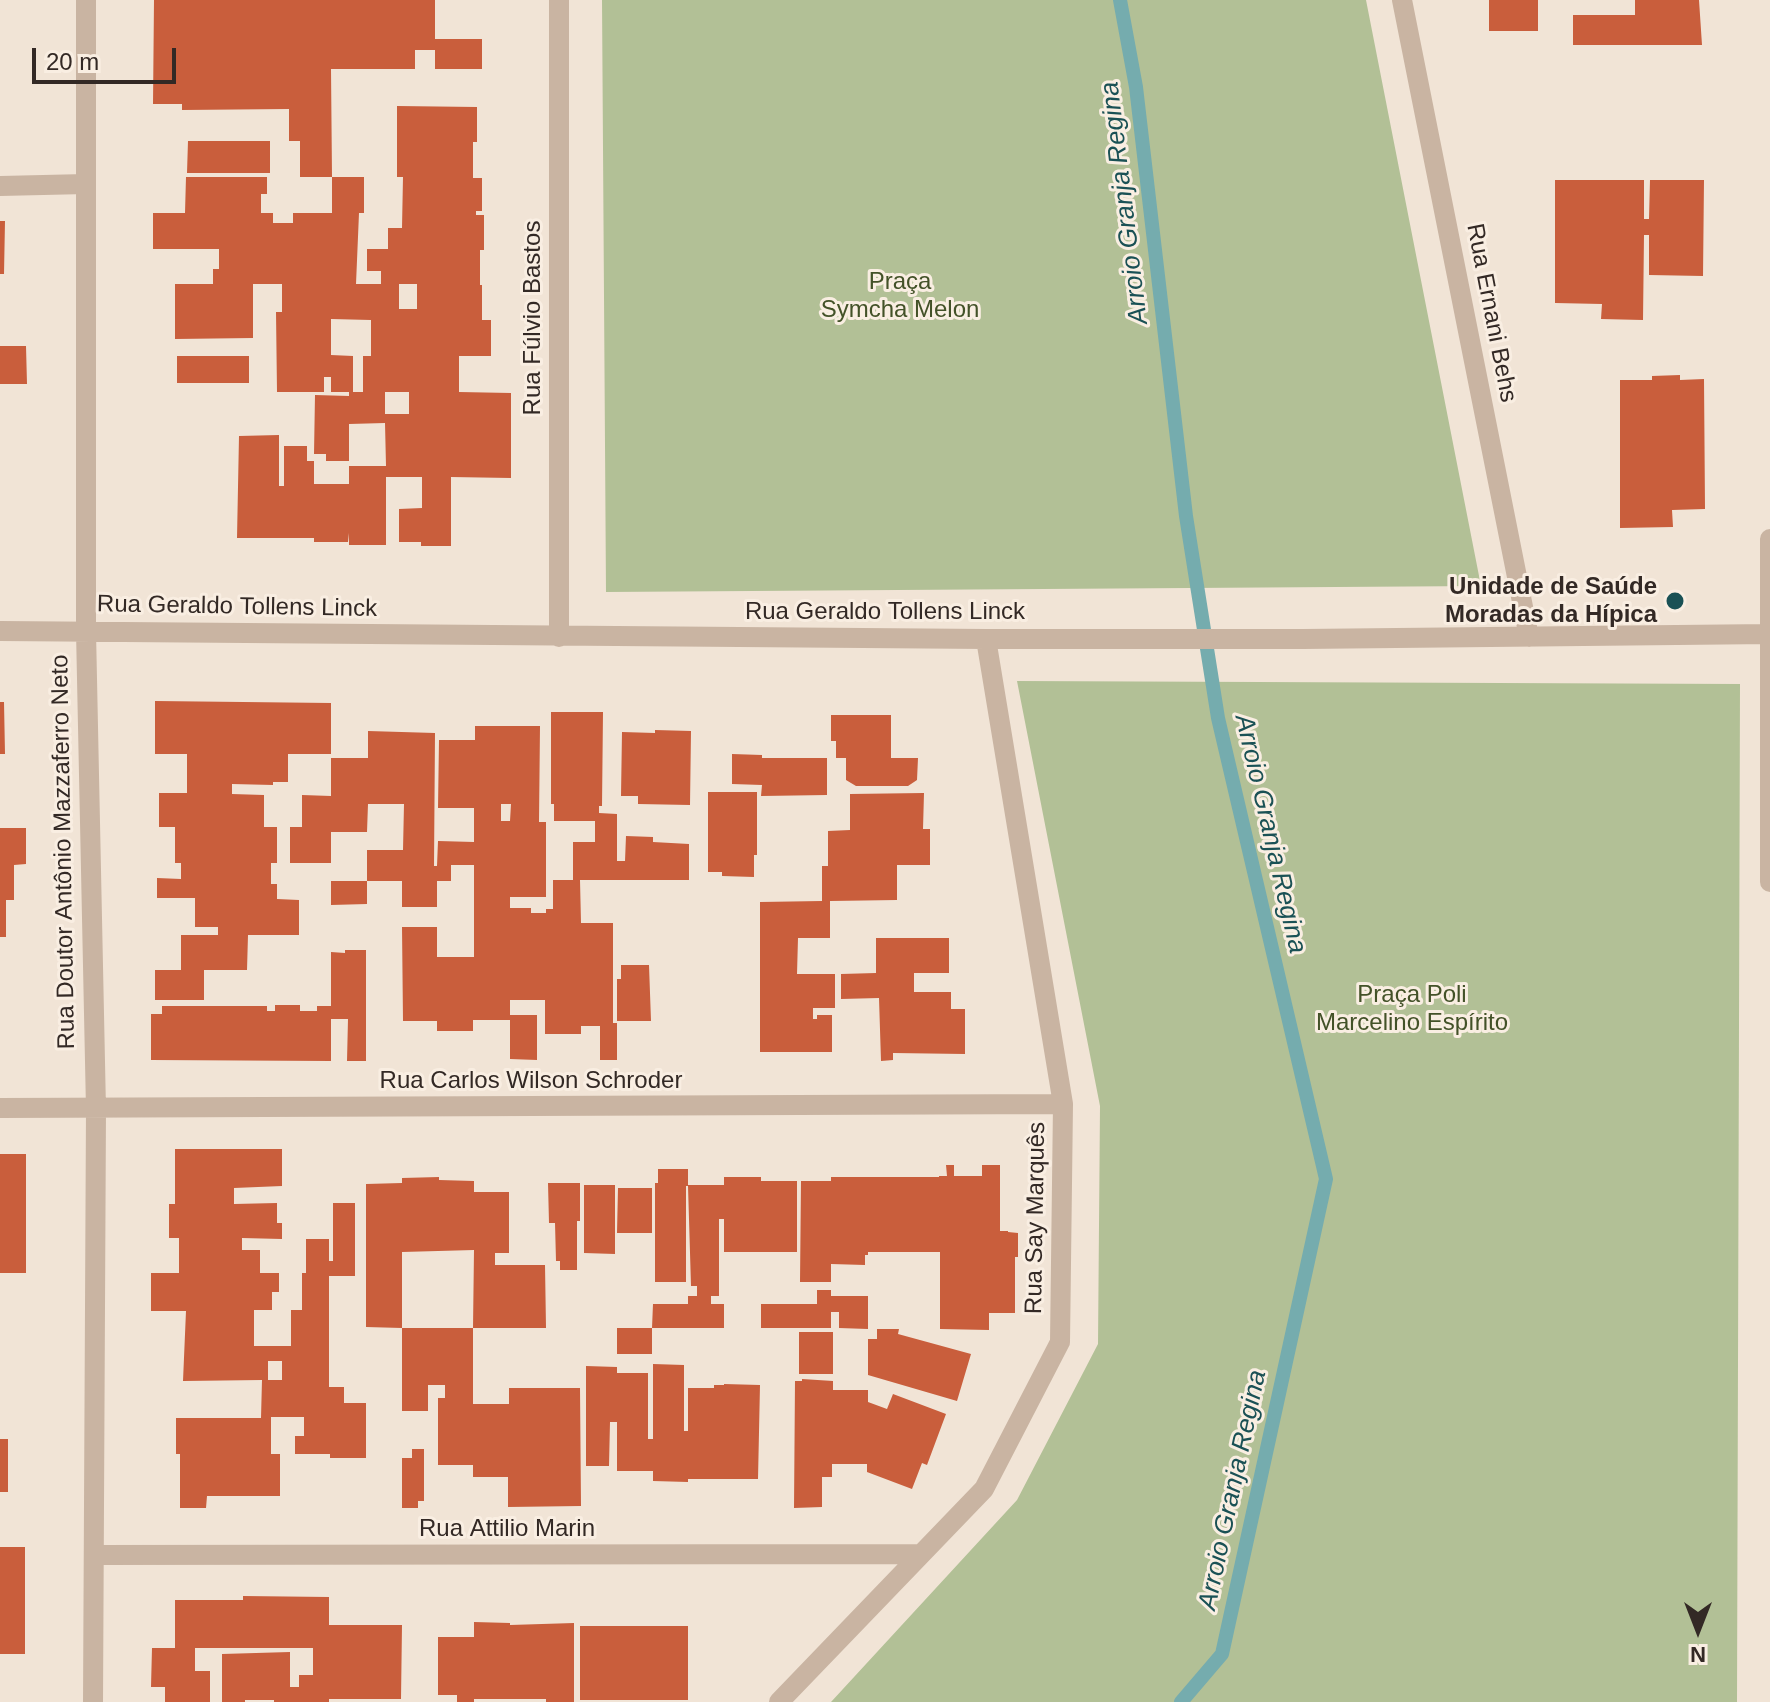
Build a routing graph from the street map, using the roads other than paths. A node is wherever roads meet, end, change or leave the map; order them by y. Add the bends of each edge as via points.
1 (86, 0) edge
2 (559, 0) edge
3 (1402, 0) edge
4 (86, 184) junction
5 (0, 186) edge
6 (1770, 539) edge
7 (0, 631) edge
8 (86, 631) junction
9 (1770, 634) edge
10 (559, 637) junction
11 (1529, 637) junction
12 (986, 639) junction
13 (1770, 882) edge
14 (1063, 1104) junction
15 (0, 1108) edge
16 (96, 1109) junction
17 (921, 1554) junction
18 (94, 1555) junction
19 (93, 1702) edge
20 (779, 1702) edge

1 - 4 street, Rua Doutor Antônio Mazzaferro Neto
2 - 10 street, Rua Fúlvio Bastos
3 - 11 street, Rua Ernani Behs
4 - 5 street
4 - 8 street, Rua Doutor Antônio Mazzaferro Neto
6 - 9 street
7 - 8 street, Rua Geraldo Tollens Linck
8 - 10 street, Rua Geraldo Tollens Linck
8 - 16 street, Rua Doutor Antônio Mazzaferro Neto
9 - 11 street, Rua Geraldo Tollens Linck
9 - 13 street
10 - 12 street, Rua Geraldo Tollens Linck
11 - 12 street, Rua Geraldo Tollens Linck
12 - 14 street, Rua Say Marquês
14 - 16 street, Rua Carlos Wilson Schroder
14 - 17 street, Rua Say Marquês via 1060,1342 984,1489
15 - 16 street, Rua Carlos Wilson Schroder
16 - 18 street, Rua Doutor Antônio Mazzaferro Neto
17 - 18 street, Rua Attilio Marin
17 - 20 street, Rua Say Marquês
18 - 19 street, Rua Doutor Antônio Mazzaferro Neto

